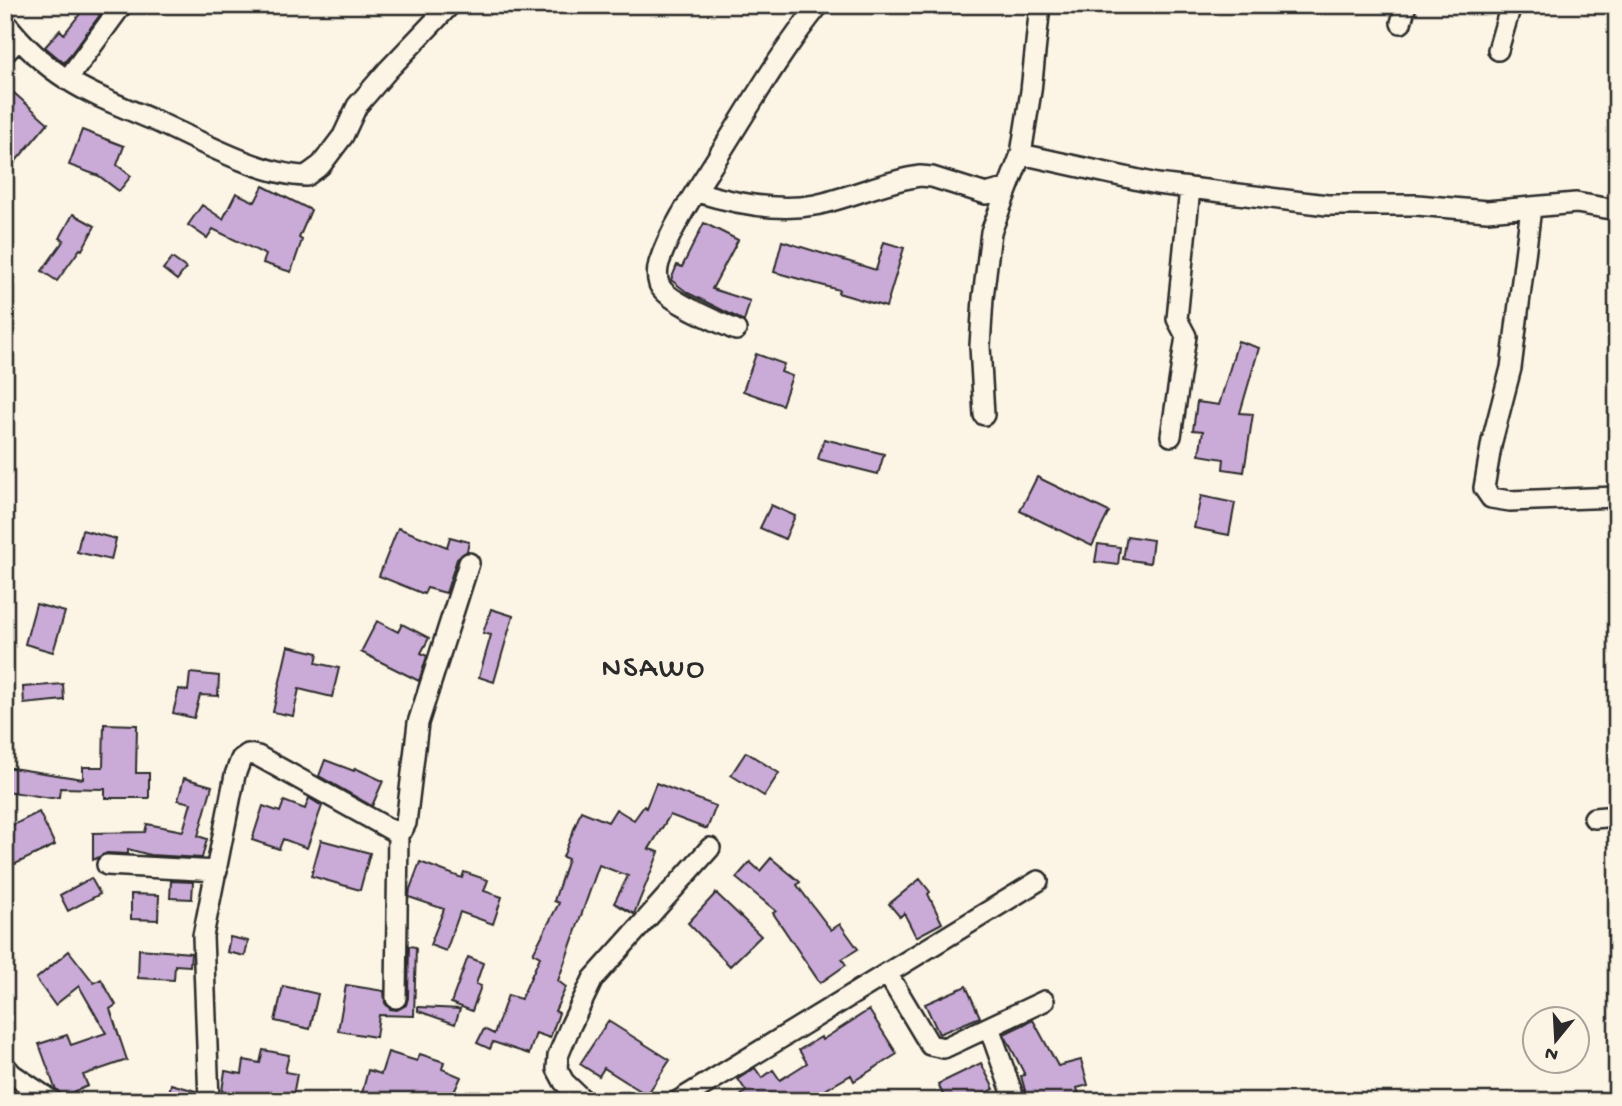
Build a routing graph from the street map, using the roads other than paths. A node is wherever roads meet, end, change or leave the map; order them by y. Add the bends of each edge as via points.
1 (122, 5) edge
2 (450, 5) edge
3 (819, 5) edge
4 (1040, 5) edge
5 (1511, 5) edge
6 (5, 22) edge
7 (12, 46) edge
8 (1498, 50) dead end
9 (67, 80) junction
10 (1021, 154) junction
11 (1008, 188) junction
12 (1190, 188) junction
13 (697, 192) junction
14 (1531, 208) junction
15 (1617, 210) edge
16 (736, 330) dead end
17 (984, 415) dead end
18 (1171, 436) dead end
19 (1617, 497) edge
20 (469, 563) dead end
21 (1617, 816) edge
22 (1594, 818) dead end
23 (398, 831) junction
24 (710, 848) dead end
25 (107, 864) dead end
26 (217, 871) junction
27 (1038, 881) dead end
28 (887, 973) junction
29 (396, 998) dead end
30 (1044, 1001) dead end
31 (989, 1027) junction
32 (5, 1066) edge
33 (1013, 1095) dead end
34 (52, 1101) edge
35 (209, 1101) edge
36 (584, 1101) edge
37 (678, 1101) edge

1 - 9 street
2 - 9 street via 357,106 328,157 306,176 237,157
3 - 13 street
4 - 10 street
5 - 8 street
6 - 7 street
7 - 9 street
10 - 11 street
10 - 12 street
11 - 13 street via 986,194 920,176 804,206 753,205
11 - 17 street via 991,232 983,298 979,346
12 - 14 street via 1327,205 1487,211
12 - 18 street via 1177,319 1186,336
13 - 16 street via 658,265 659,283 672,298
14 - 15 street via 1576,203
14 - 19 street via 1511,368 1484,488 1491,498 1510,501
20 - 23 street via 420,716 406,823
21 - 22 street
23 - 26 street via 248,754 235,775
23 - 29 street
24 - 36 street via 593,979 569,1027 557,1069
25 - 26 street
26 - 35 street via 203,936
27 - 28 street
28 - 31 street via 930,1045 944,1048
28 - 37 street
30 - 31 street
31 - 33 street
32 - 34 street

